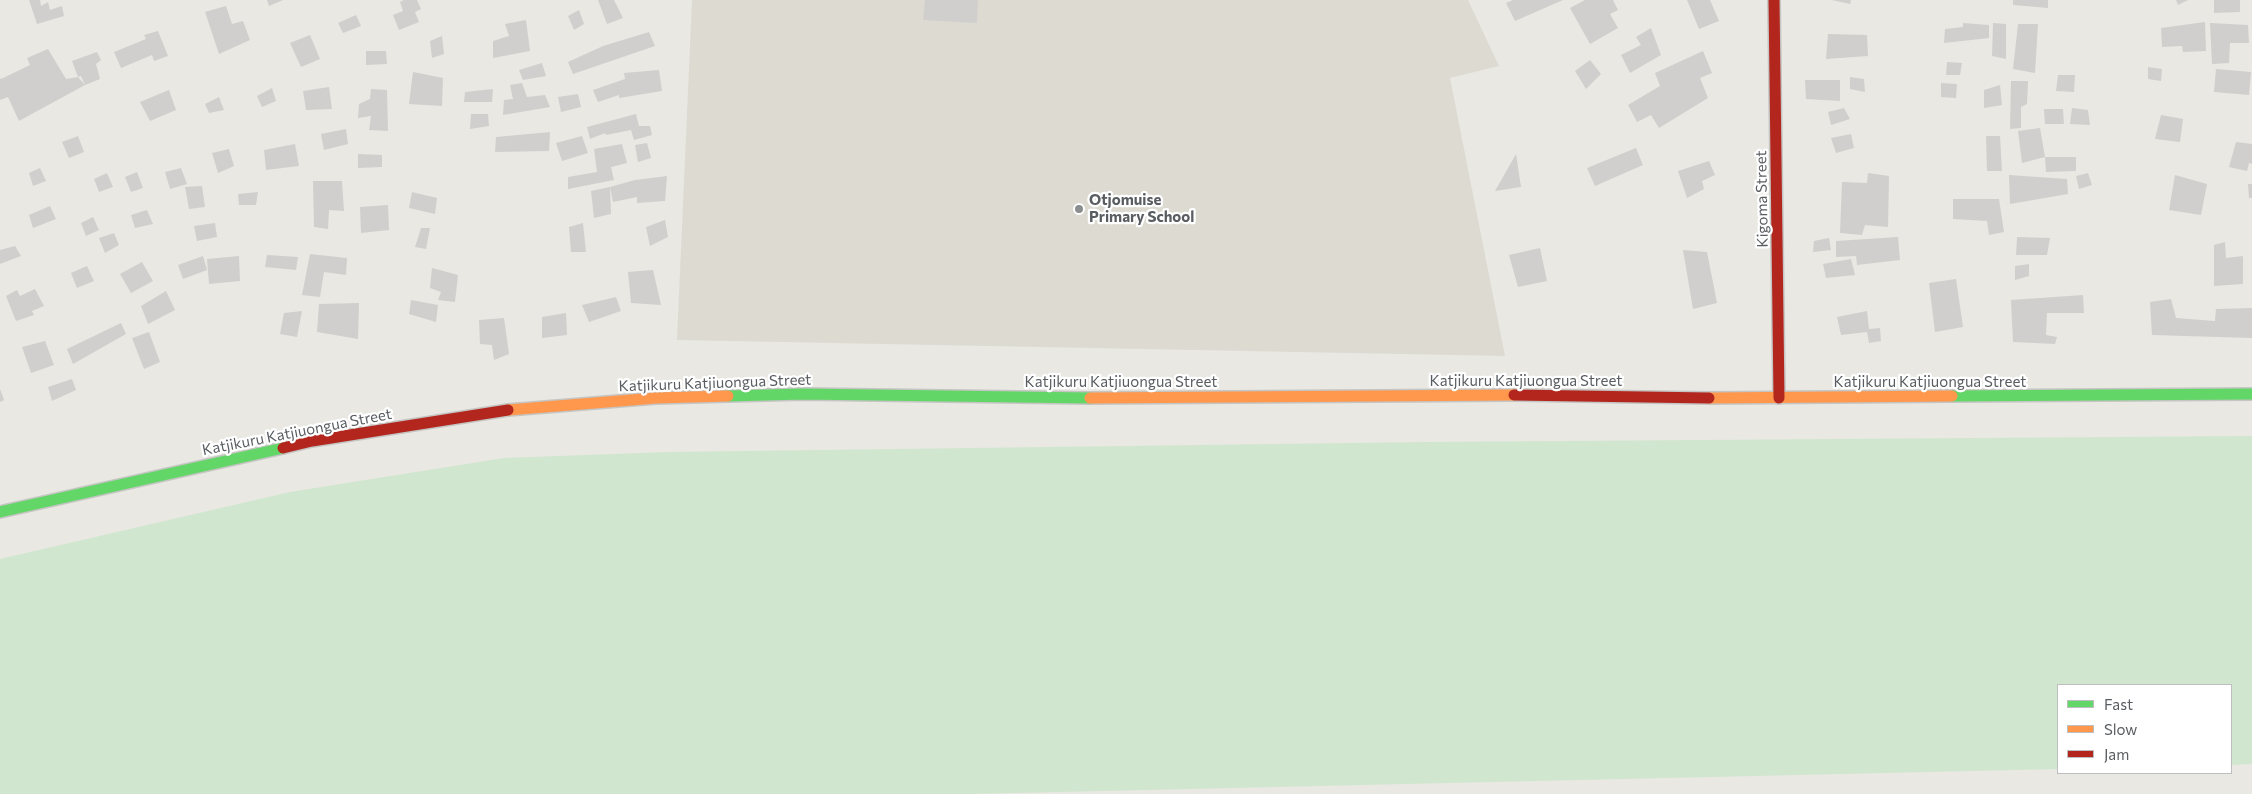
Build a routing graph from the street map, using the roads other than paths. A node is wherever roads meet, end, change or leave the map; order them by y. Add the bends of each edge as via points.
1 (1774, 0) edge
2 (2252, 394) edge
3 (1779, 398) junction
4 (0, 512) edge

1 - 3 street, Kigoma Street
2 - 3 street, Katjikuru Katjiuongua Street
3 - 4 street, Katjikuru Katjiuongua Street via 1600,395 1069,398 803,394 656,398 498,411 312,441

